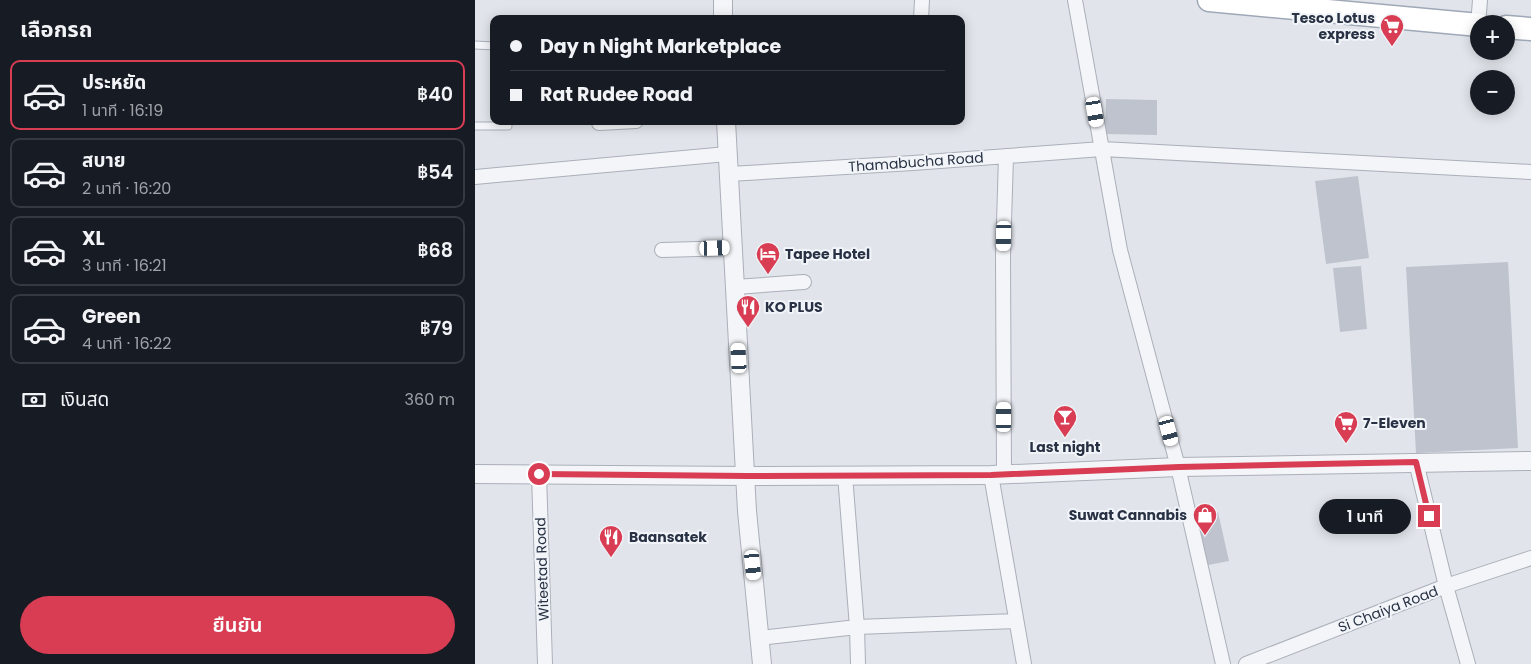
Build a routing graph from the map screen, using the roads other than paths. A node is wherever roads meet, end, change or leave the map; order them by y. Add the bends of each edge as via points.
1 (723, 0) edge
2 (922, 0) edge
3 (1075, 0) edge
4 (1209, 0) edge
5 (1481, 0) edge
6 (1333, 6) edge
7 (723, 15) edge
8 (921, 15) edge
9 (1480, 15) edge
10 (1470, 24) edge
11 (1515, 28) edge
12 (1531, 29) edge
13 (475, 45) edge
14 (490, 46) edge
15 (726, 125) edge
16 (475, 126) edge
17 (507, 126) dead end
18 (1102, 149) junction
19 (727, 154) junction
20 (1006, 156) junction
21 (1531, 172) edge
22 (729, 174) junction
23 (475, 177) edge
24 (733, 248) junction
25 (662, 250) dead end
26 (804, 282) dead end
27 (735, 287) junction
28 (1531, 461) edge
29 (1416, 462) junction
30 (1179, 467) junction
31 (475, 474) edge
32 (539, 474) junction
33 (845, 475) junction
34 (997, 475) junction
35 (747, 476) junction
36 (1531, 558) edge
37 (1446, 586) junction
38 (1016, 621) junction
39 (857, 627) junction
40 (760, 638) junction
41 (545, 664) edge
42 (762, 664) edge
43 (857, 664) edge
44 (1024, 664) edge
45 (1223, 664) edge
46 (1246, 664) edge
47 (1468, 664) edge

1 - 7 street
2 - 8 street
3 - 18 street
4 - 6 main road
5 - 9 street
6 - 10 main road
11 - 12 main road
13 - 14 lane
15 - 19 street
16 - 17 lane
18 - 20 street, Thamabucha Road
18 - 21 street, Thamabucha Road
18 - 30 street via 1120,250
19 - 22 street
19 - 23 street
20 - 22 street, Thamabucha Road
20 - 34 street
22 - 24 street
24 - 25 street
24 - 27 street
26 - 27 street
27 - 35 street
28 - 29 street
29 - 30 street
29 - 37 street
30 - 34 street
30 - 45 street
31 - 32 street
32 - 35 street
32 - 41 street, Witeetad Road
33 - 34 street
33 - 35 street
33 - 39 street
34 - 38 street
35 - 40 street via 747,511
36 - 37 street, Si Chaiya Road
37 - 46 street, Si Chaiya Road
37 - 47 street
38 - 39 street
38 - 44 street
39 - 40 street
39 - 43 street
40 - 42 street

